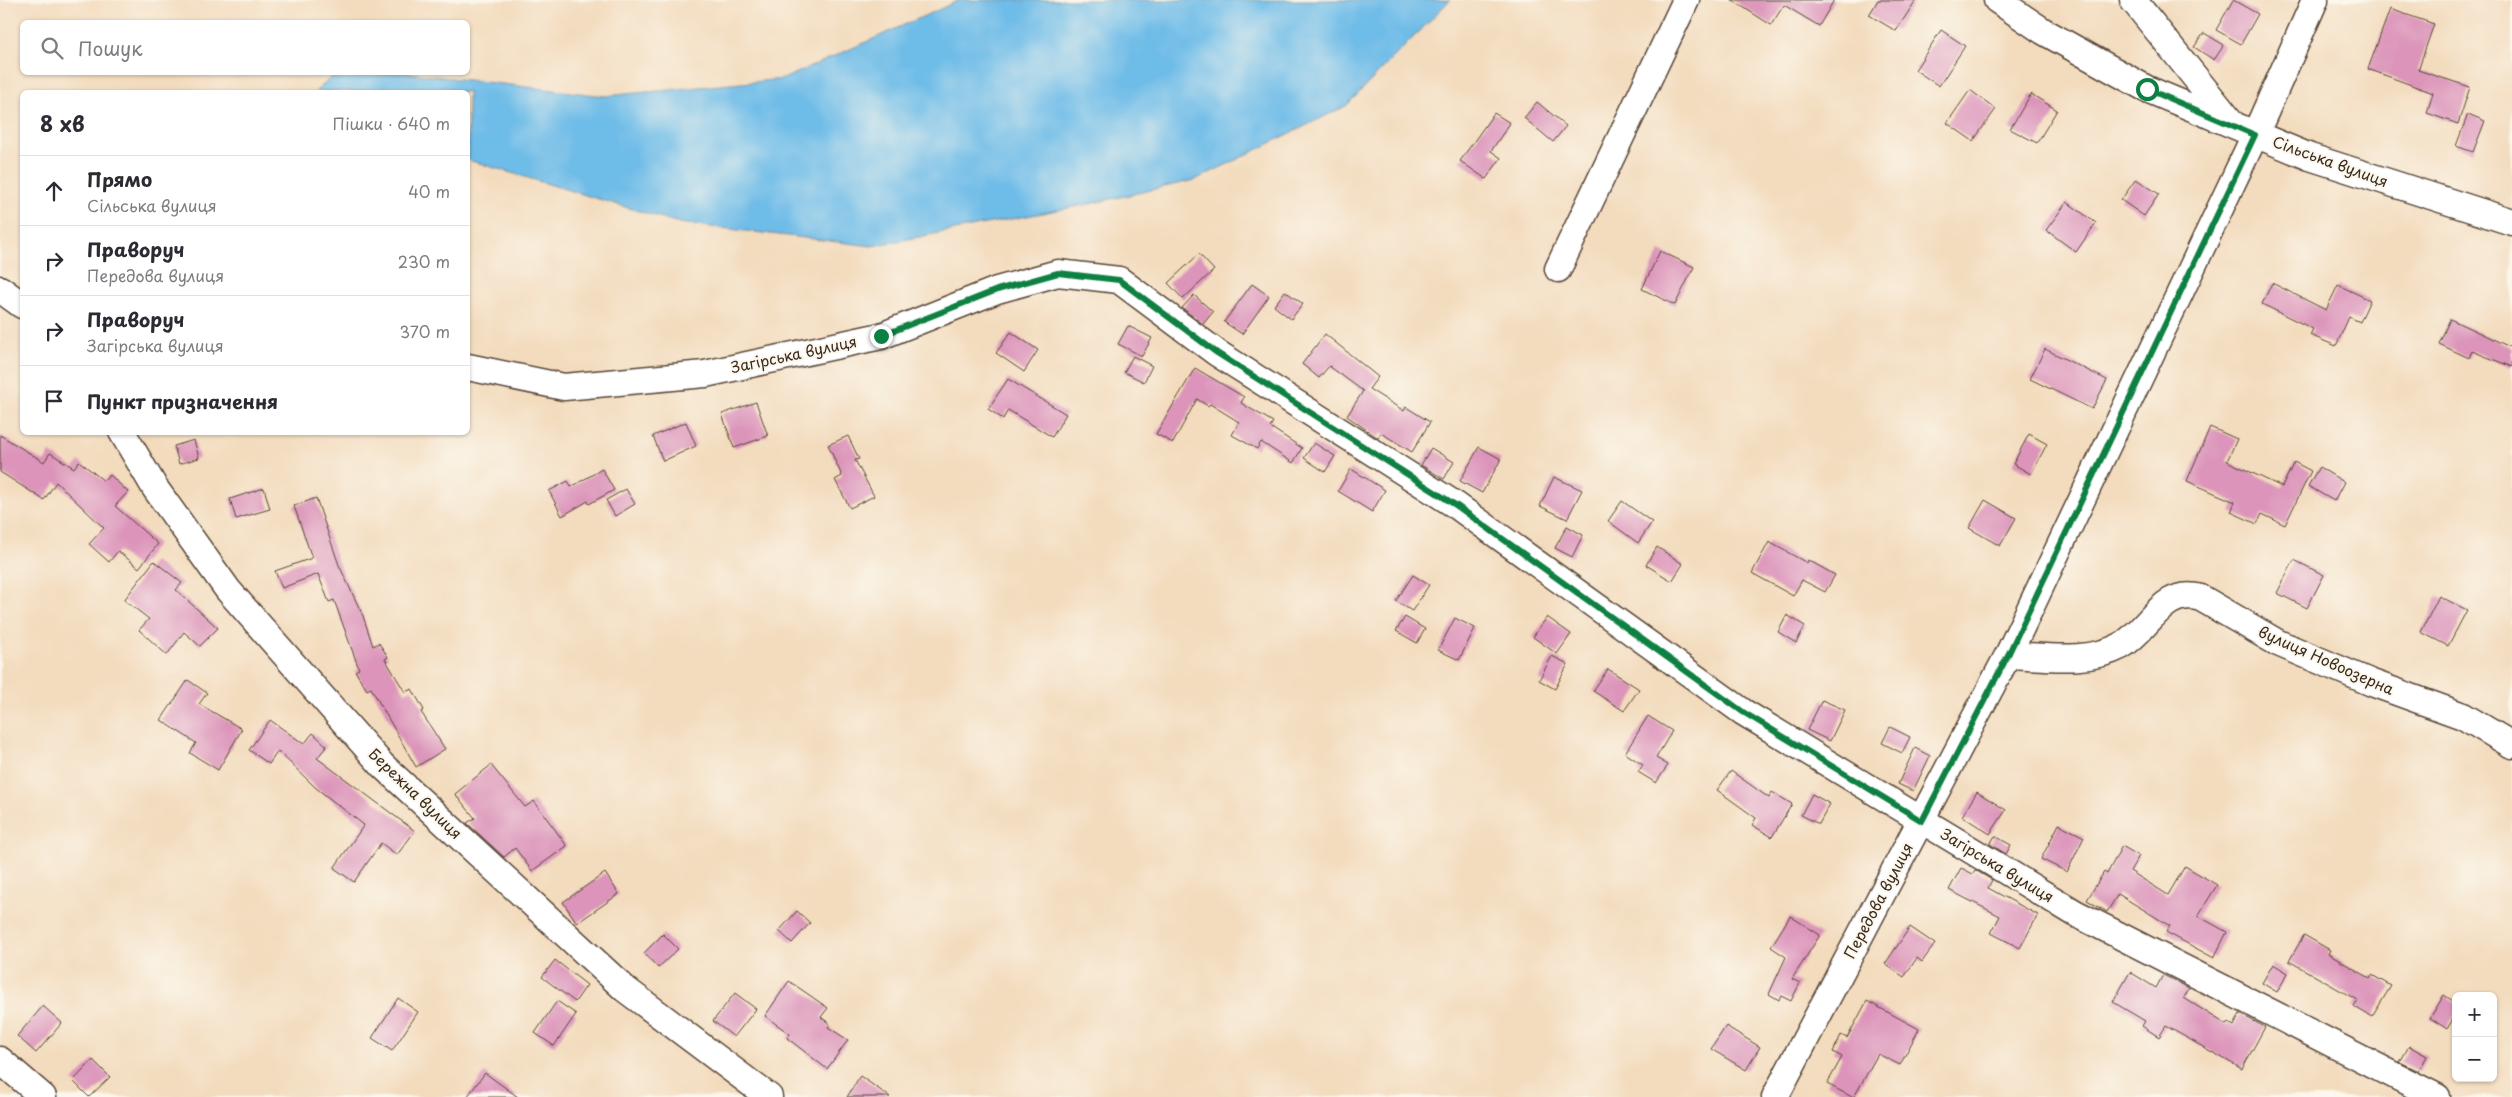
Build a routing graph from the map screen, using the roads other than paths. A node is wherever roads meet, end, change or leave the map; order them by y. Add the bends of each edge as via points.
1 (1686, 0) edge
2 (1997, 0) edge
3 (2133, 0) edge
4 (2315, 0) edge
5 (2245, 130) junction
6 (2512, 222) edge
7 (1558, 269) dead end
8 (0, 289) edge
9 (20, 304) edge
10 (470, 366) edge
11 (124, 435) edge
12 (2008, 655) junction
13 (2512, 744) edge
14 (1922, 821) junction
15 (0, 1060) edge
16 (43, 1097) edge
17 (769, 1097) edge
18 (1775, 1097) edge
19 (2437, 1097) edge

1 - 7 street
2 - 5 street, Сільська вулиця via 2147,89
3 - 5 street
4 - 5 street, Передова вулиця
5 - 6 street, Сільська вулиця via 2310,157
5 - 12 street, Передова вулиця
8 - 9 street
10 - 14 street, Загірська вулиця via 564,387 705,374 881,336 997,290 1058,273 1119,280 1217,353 1457,506 1743,712
11 - 17 street, Бережна вулиця via 155,488 228,590 383,766 625,989
12 - 13 street, вулиця Новоозерна via 2076,658 2099,654 2120,646 2139,632 2171,599 2191,595 2278,643 2372,683 2463,716
12 - 14 street, Передова вулиця
14 - 18 street, Передова вулиця
14 - 19 street, Загірська вулиця via 2075,913
15 - 16 street

